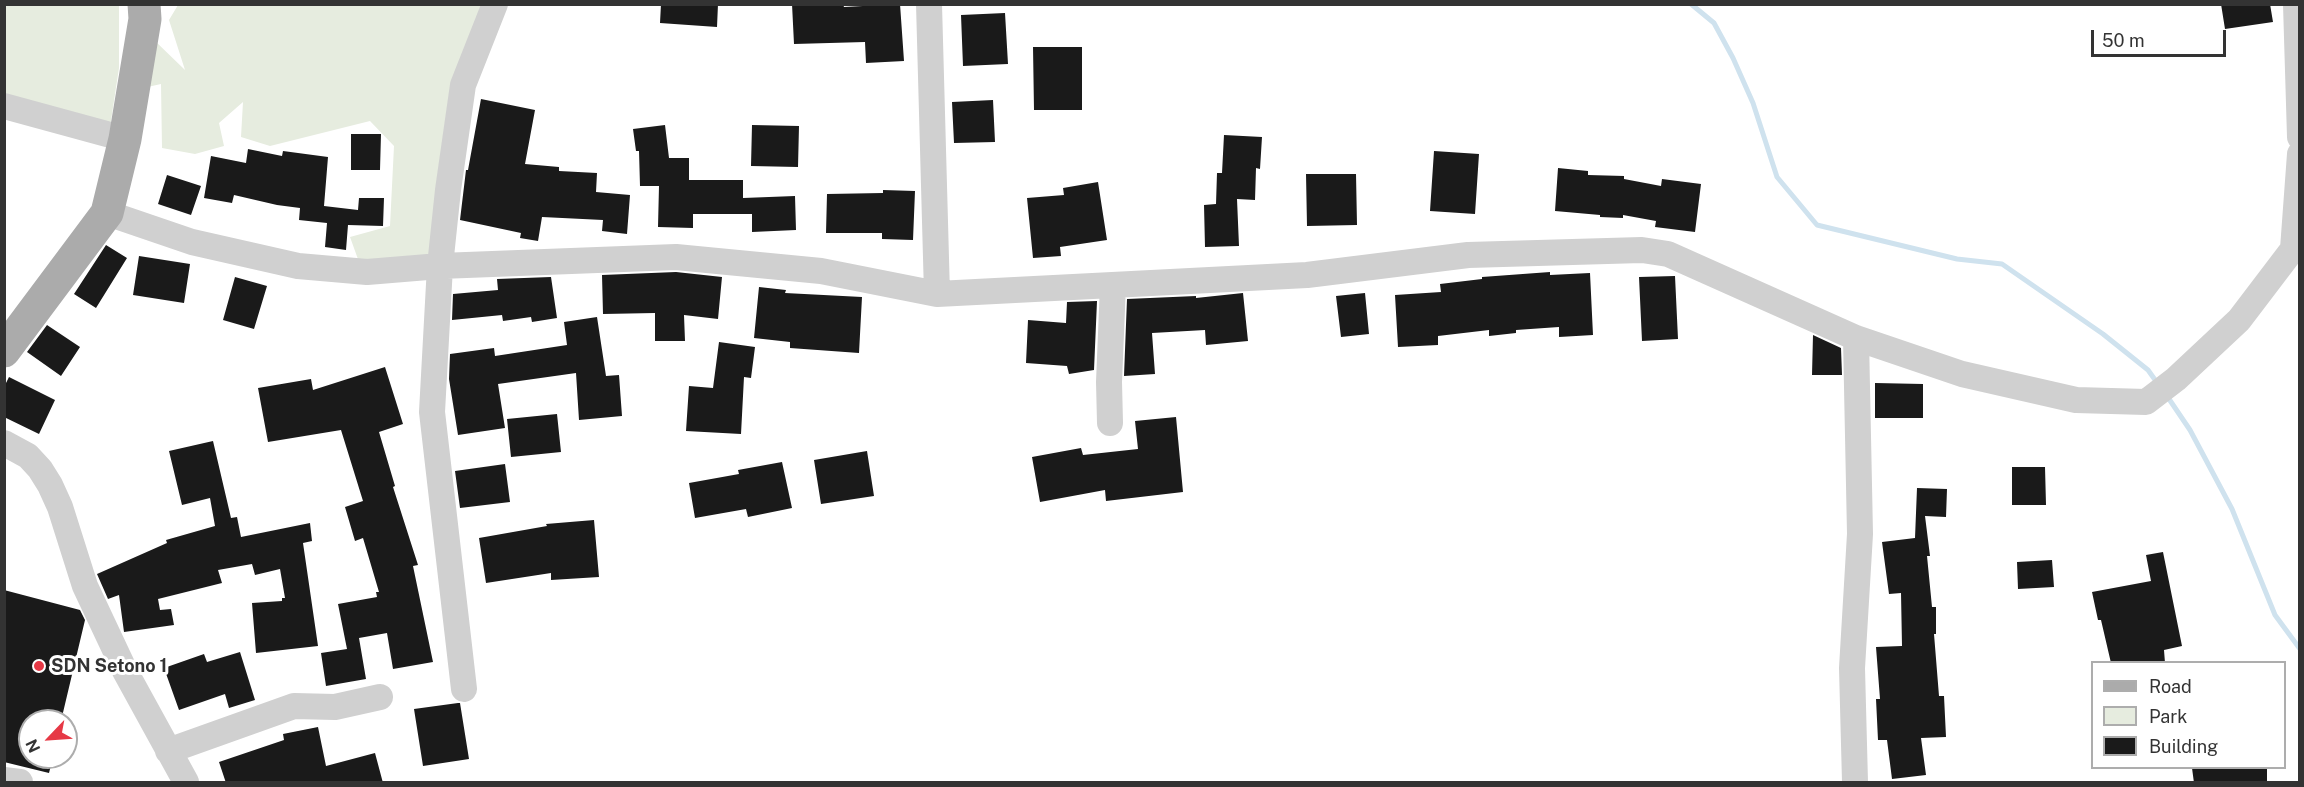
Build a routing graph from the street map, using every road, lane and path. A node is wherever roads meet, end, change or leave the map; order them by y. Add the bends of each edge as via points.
1 (144, 4) edge
2 (495, 4) edge
3 (929, 4) edge
4 (2296, 4) edge
5 (2298, 40) edge
6 (4, 106) edge
7 (2300, 137) edge
8 (125, 139) junction
9 (2300, 154) edge
10 (107, 213) junction
11 (2296, 250) edge
12 (440, 266) junction
13 (1113, 285) junction
14 (937, 294) junction
15 (1856, 338) junction
16 (4, 351) edge
17 (1110, 423) dead end
18 (4, 443) edge
19 (464, 689) dead end
20 (380, 697) dead end
21 (168, 751) junction
22 (4, 780) edge
23 (20, 783) edge
24 (186, 783) edge
25 (1855, 783) edge

1 - 8 main road
2 - 12 street via 463,85
3 - 14 street
4 - 5 street
5 - 7 street
6 - 8 street
8 - 10 main road
9 - 11 street
10 - 12 street via 192,242 298,266 367,272
10 - 16 main road
11 - 15 street via 2240,320 2146,402 2076,400 1962,374
12 - 14 street via 676,257 821,272
12 - 19 street via 432,412
13 - 14 street
13 - 15 street via 1307,275 1468,255 1642,250 1668,254
13 - 17 street
15 - 25 street via 1860,534 1852,668
18 - 21 street via 28,456 50,485 85,586
20 - 21 street via 335,706 294,706
21 - 24 street
22 - 23 street

